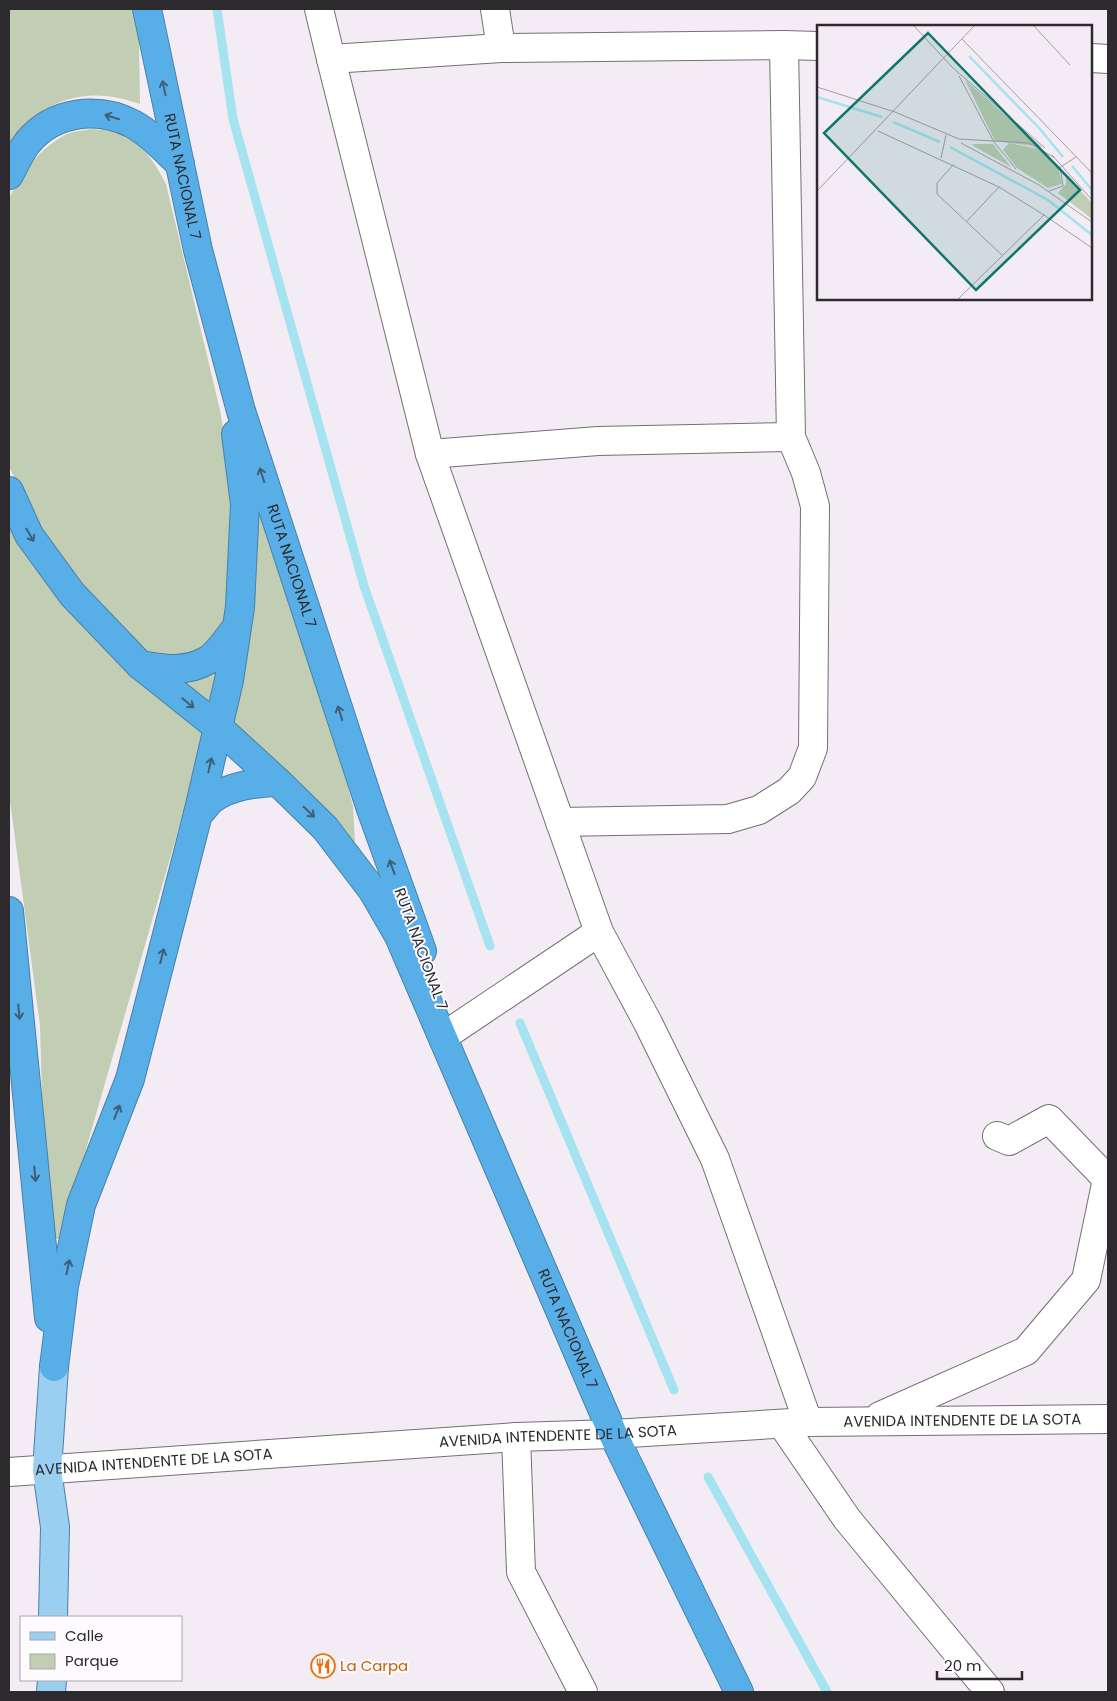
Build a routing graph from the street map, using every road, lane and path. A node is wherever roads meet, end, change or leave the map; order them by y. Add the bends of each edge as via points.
1 (147, 9) edge
2 (319, 9) edge
3 (496, 9) edge
4 (784, 45) junction
5 (817, 46) edge
6 (501, 48) junction
7 (1092, 58) edge
8 (331, 59) junction
9 (1108, 59) edge
10 (180, 164) junction
11 (9, 175) edge
12 (204, 273) junction
13 (791, 438) junction
14 (430, 454) junction
15 (9, 491) edge
16 (236, 628) junction
17 (140, 665) junction
18 (219, 728) junction
19 (278, 782) junction
20 (198, 814) junction
21 (560, 822) junction
22 (9, 911) edge
23 (599, 932) junction
24 (450, 1032) junction
25 (476, 1112) junction
26 (997, 1136) dead end
27 (54, 1367) junction
28 (1108, 1419) edge
29 (870, 1421) junction
30 (808, 1422) junction
31 (782, 1424) junction
32 (613, 1434) junction
33 (516, 1437) junction
34 (47, 1470) junction
35 (9, 1472) edge
36 (53, 1616) edge
37 (583, 1692) edge
38 (739, 1692) edge
39 (990, 1692) edge

10 -> 1 highway, RUTA NACIONAL 7
2 - 8 street
3 - 6 street
4 - 5 street
4 - 6 street
4 - 13 street
6 - 8 street
7 - 9 street
8 - 14 street
10 -> 11 highway via 133,125 109,115 89,113 67,116 48,125 29,142
10 - 12 highway, RUTA NACIONAL 7
12 - 16 highway via 233,411 245,504 240,608
24 -> 12 highway, RUTA NACIONAL 7 via 371,809 241,411
13 - 14 street via 598,441
13 - 21 street via 815,506 813,748 802,777 789,791 759,810 728,819
14 - 21 street
15 -> 17 highway, RUTA NACIONAL 7 via 29,535 72,594
16 - 17 highway via 209,660 170,670
16 - 18 highway
17 -> 18 highway, RUTA NACIONAL 7
18 - 19 highway, RUTA NACIONAL 7
20 -> 18 highway
19 - 20 highway via 249,784 229,790 211,800
19 -> 25 highway, RUTA NACIONAL 7 via 325,828 373,891 399,936
27 -> 20 highway via 64,1286 81,1205 130,1080
21 - 23 street
22 -> 27 highway
23 - 24 street
23 - 30 street via 715,1159
24 - 25 highway, RUTA NACIONAL 7
25 - 32 highway, RUTA NACIONAL 7
26 - 29 street via 1009,1141 1049,1119 1107,1179 1086,1280 1026,1351
27 - 34 main road
28 - 29 street, AVENIDA INTENDENTE DE LA SOTA
29 - 30 street, AVENIDA INTENDENTE DE LA SOTA
30 - 31 street, AVENIDA INTENDENTE DE LA SOTA
31 - 32 street, AVENIDA INTENDENTE DE LA SOTA
31 - 39 street via 847,1519
32 - 33 street, AVENIDA INTENDENTE DE LA SOTA
32 - 38 highway, RUTA NACIONAL 7
33 - 34 street, AVENIDA INTENDENTE DE LA SOTA
33 - 37 street via 520,1572
34 - 35 street, AVENIDA INTENDENTE DE LA SOTA
34 - 36 main road via 55,1527

